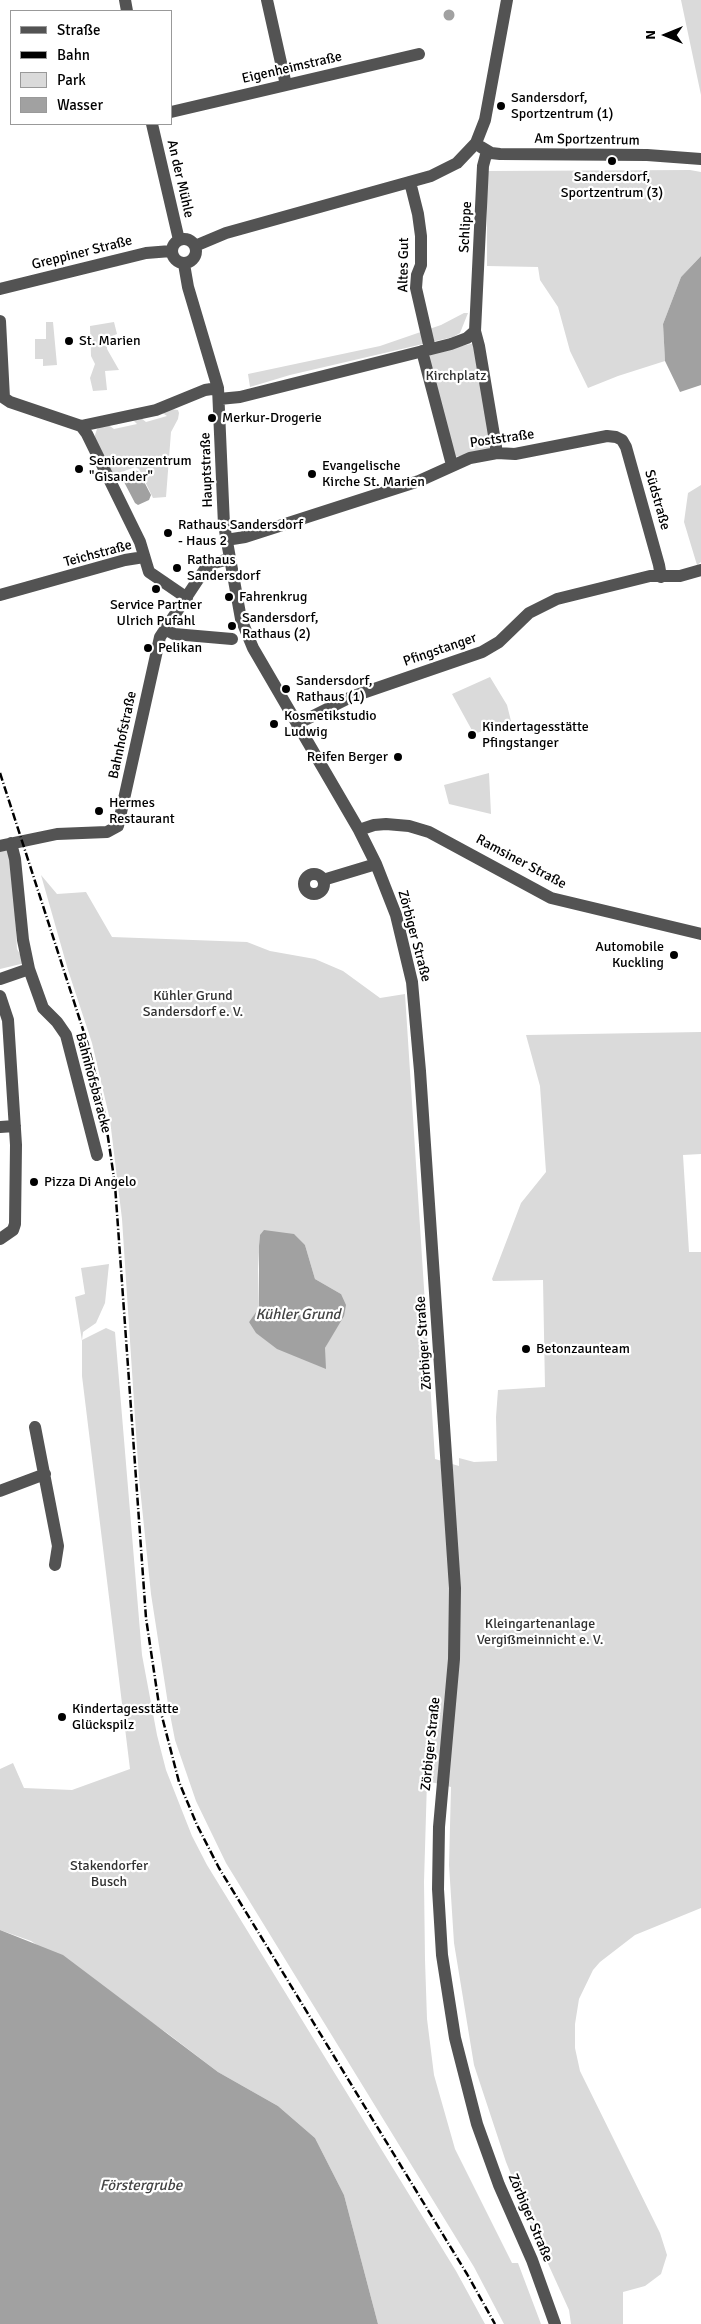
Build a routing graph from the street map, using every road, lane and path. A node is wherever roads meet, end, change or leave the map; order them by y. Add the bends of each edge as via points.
1 (267, 0) edge
2 (507, 0) edge
3 (418, 54) dead end
4 (286, 85) junction
5 (172, 112) edge
6 (152, 125) edge
7 (476, 143) junction
8 (487, 151) junction
9 (701, 159) edge
10 (410, 182) junction
11 (179, 240) junction
12 (195, 246) junction
13 (172, 251) junction
14 (184, 264) junction
15 (0, 289) edge
16 (0, 321) edge
17 (475, 332) junction
18 (426, 350) junction
19 (218, 393) junction
20 (81, 426) junction
21 (616, 437) joint
22 (497, 454) junction
23 (452, 465) junction
24 (226, 540) junction
25 (144, 557) junction
26 (229, 559) junction
27 (701, 570) edge
28 (661, 577) junction
29 (0, 595) edge
30 (187, 598) junction
31 (165, 629) junction
32 (232, 639) dead end
33 (297, 724) junction
34 (359, 830) junction
35 (11, 843) edge
36 (376, 864) junction
37 (323, 880) dead end
38 (701, 934) edge
39 (29, 969) junction
40 (0, 979) edge
41 (0, 996) edge
42 (16, 1126) junction
43 (0, 1127) edge
44 (97, 1155) dead end
45 (0, 1239) edge
46 (35, 1426) dead end
47 (44, 1474) junction
48 (0, 1490) edge
49 (55, 1565) dead end
50 (555, 2324) edge

1 - 4 street
2 - 7 street via 488,108
3 - 4 street, Eigenheimstraße
4 - 5 street, Eigenheimstraße
6 - 11 street, An der Mühle
7 - 8 street, Am Sportzentrum
7 - 10 street via 452,166
8 - 9 street, Am Sportzentrum via 500,154 647,155
8 - 17 street, Schlippe via 483,166
10 - 12 street via 226,233
10 - 18 street, Altes Gut via 421,236 421,265 416,288
11 - 12 street via 188,240
11 - 13 street
12 - 14 street via 194,258
13 - 14 street via 175,260
13 - 15 street, Greppiner Straße via 146,253
14 - 19 street, Hauptstraße
16 - 20 street via 4,398
17 - 18 street via 458,342
17 - 22 street
18 - 19 street via 244,396
18 - 23 street
19 - 20 street via 207,390 156,410
19 - 24 street, Hauptstraße
20 - 25 street via 128,515
21 - 22 street, Poststraße via 515,454
21 - 28 street, Südstraße via 626,446
22 - 23 street, Poststraße via 470,458
23 - 24 street, Poststraße via 444,472 419,481
24 - 26 street, Hauptstraße
25 - 29 street, Teichstraße
25 - 30 street, Teichstraße via 149,572
26 - 30 street, Bahnhofstraße via 210,565
26 - 33 street, Hauptstraße via 237,606 247,636
27 - 28 street, Pfingstanger
28 - 33 street, Pfingstanger via 650,576 549,602 482,652 351,697
30 - 31 street, Bahnhofstraße
31 - 32 street via 174,634
31 - 35 street, Bahnhofstraße via 157,645 118,826 107,832 64,833
33 - 34 street, Zörbiger Straße
34 - 36 street, Zörbiger Straße
34 - 38 street, Ramsiner Straße via 380,824 409,826 429,832 551,898
35 - 39 street, Bahnhofsbaracke
36 - 37 street
36 - 50 street, Zörbiger Straße via 401,935 416,1012 453,1546 454,1659 440,1797 438,1857 439,1919 446,1986 459,2059 477,2124
39 - 40 street
39 - 44 street, Bahnhofsbaracke via 43,1008 66,1035
41 - 42 street via 8,1020
42 - 43 street
42 - 45 street via 16,1216 13,1230
46 - 47 street
47 - 48 street
47 - 49 street via 58,1546

